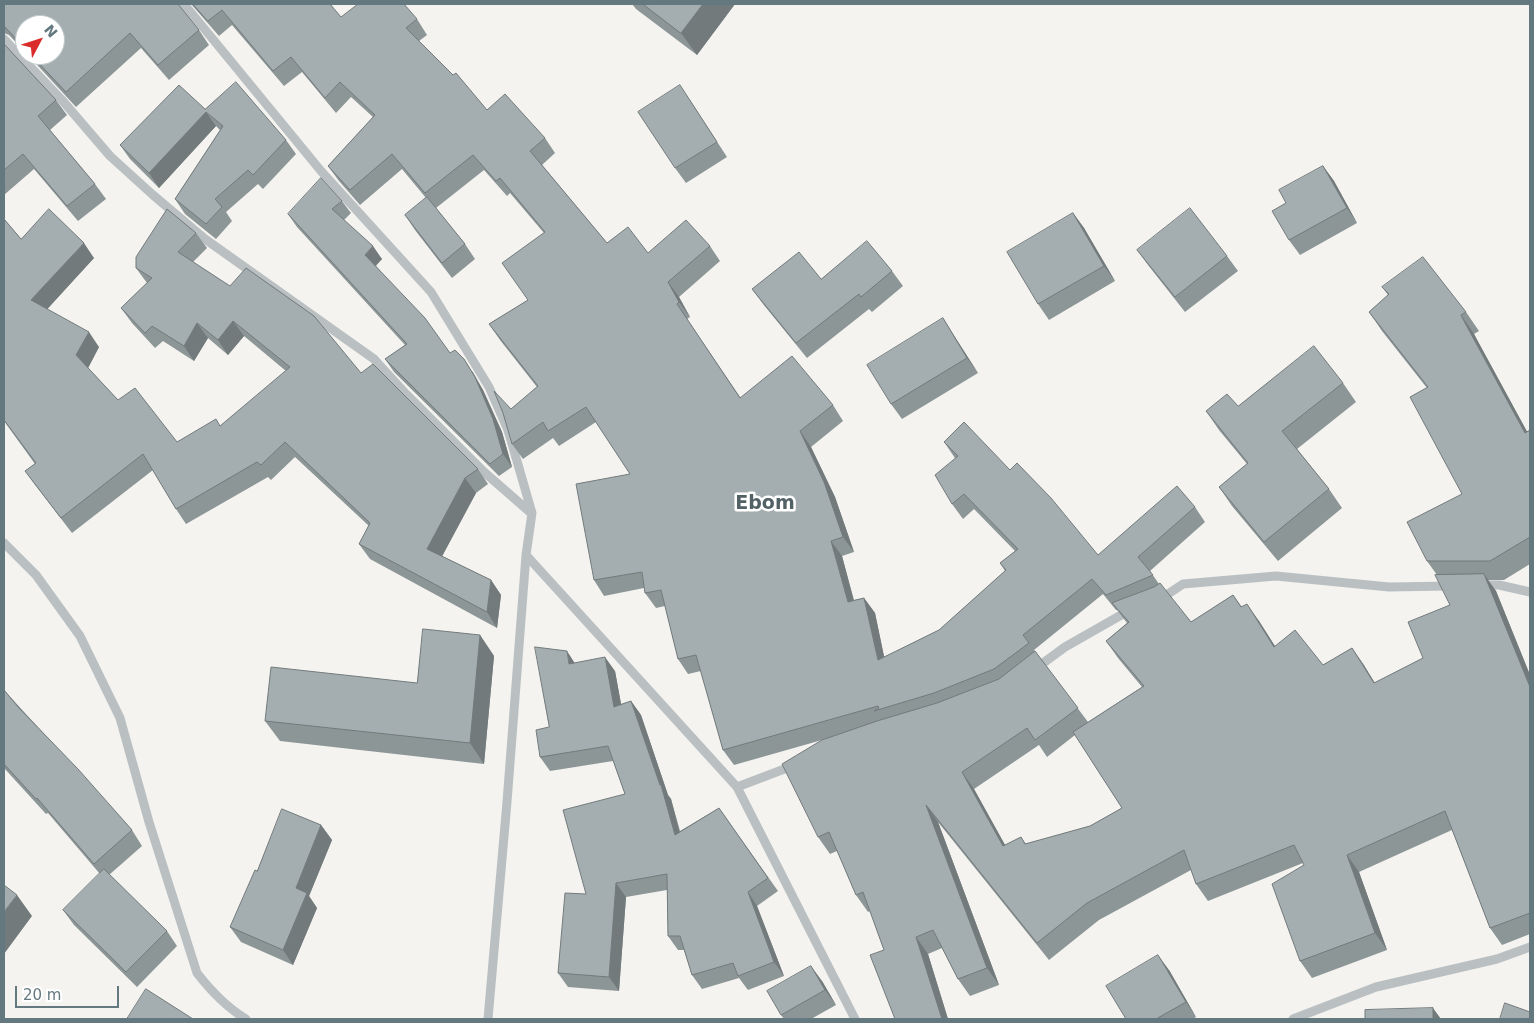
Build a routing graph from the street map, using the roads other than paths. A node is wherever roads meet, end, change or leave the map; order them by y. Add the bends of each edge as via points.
1 (184, 4) edge
2 (4, 39) edge
3 (532, 514) junction
4 (4, 543) edge
5 (526, 554) junction
6 (1459, 586) edge
7 (1469, 586) edge
8 (1530, 592) edge
9 (1029, 674) edge
10 (804, 761) edge
11 (737, 787) junction
12 (1530, 947) edge
13 (246, 1019) edge
14 (488, 1019) edge
15 (855, 1019) edge
16 (1293, 1019) edge

1 - 3 street via 321,171 430,292 489,386 508,430
2 - 3 street via 110,156 205,239 374,359 484,472
3 - 5 street
4 - 13 street via 36,575 80,636 120,718 197,973 231,1010
5 - 11 street
5 - 14 street
6 - 9 street via 1389,587 1276,576 1184,584 1164,598 1123,613 1065,647
7 - 8 street via 1499,585
10 - 11 street
11 - 15 street
12 - 16 street via 1497,959 1376,987

